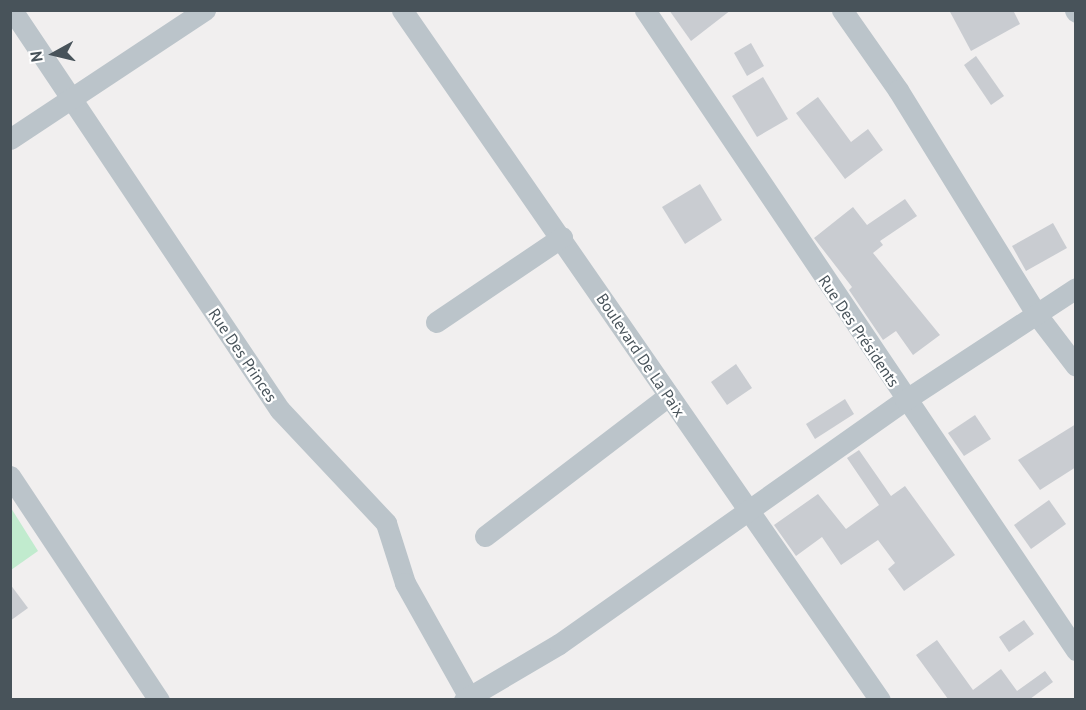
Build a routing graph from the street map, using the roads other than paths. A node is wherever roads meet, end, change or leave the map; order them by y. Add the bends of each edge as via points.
1 (12, 10) edge
2 (205, 10) edge
3 (402, 10) edge
4 (645, 10) edge
5 (842, 10) edge
6 (72, 100) junction
7 (10, 139) edge
8 (562, 237) junction
9 (1076, 288) edge
10 (1037, 315) junction
11 (436, 322) dead end
12 (1076, 366) edge
13 (668, 396) junction
14 (905, 400) junction
15 (10, 476) edge
16 (750, 513) junction
17 (484, 536) dead end
18 (1076, 650) edge
19 (466, 698) edge
20 (159, 699) edge
21 (880, 699) edge

1 - 6 street, Rue Des Princes
2 - 6 street
3 - 8 street, Boulevard De La Paix
4 - 14 street, Rue Des Présidents
5 - 10 street via 898,90
6 - 7 street
6 - 19 street, Rue Des Princes via 280,410 386,524 405,583
8 - 11 street
8 - 13 street, Boulevard De La Paix
9 - 10 street
10 - 12 street
10 - 14 street
13 - 16 street, Boulevard De La Paix
13 - 17 street
14 - 16 street
14 - 18 street, Rue Des Présidents
15 - 20 street
16 - 19 street via 534,661
16 - 21 street, Boulevard De La Paix

